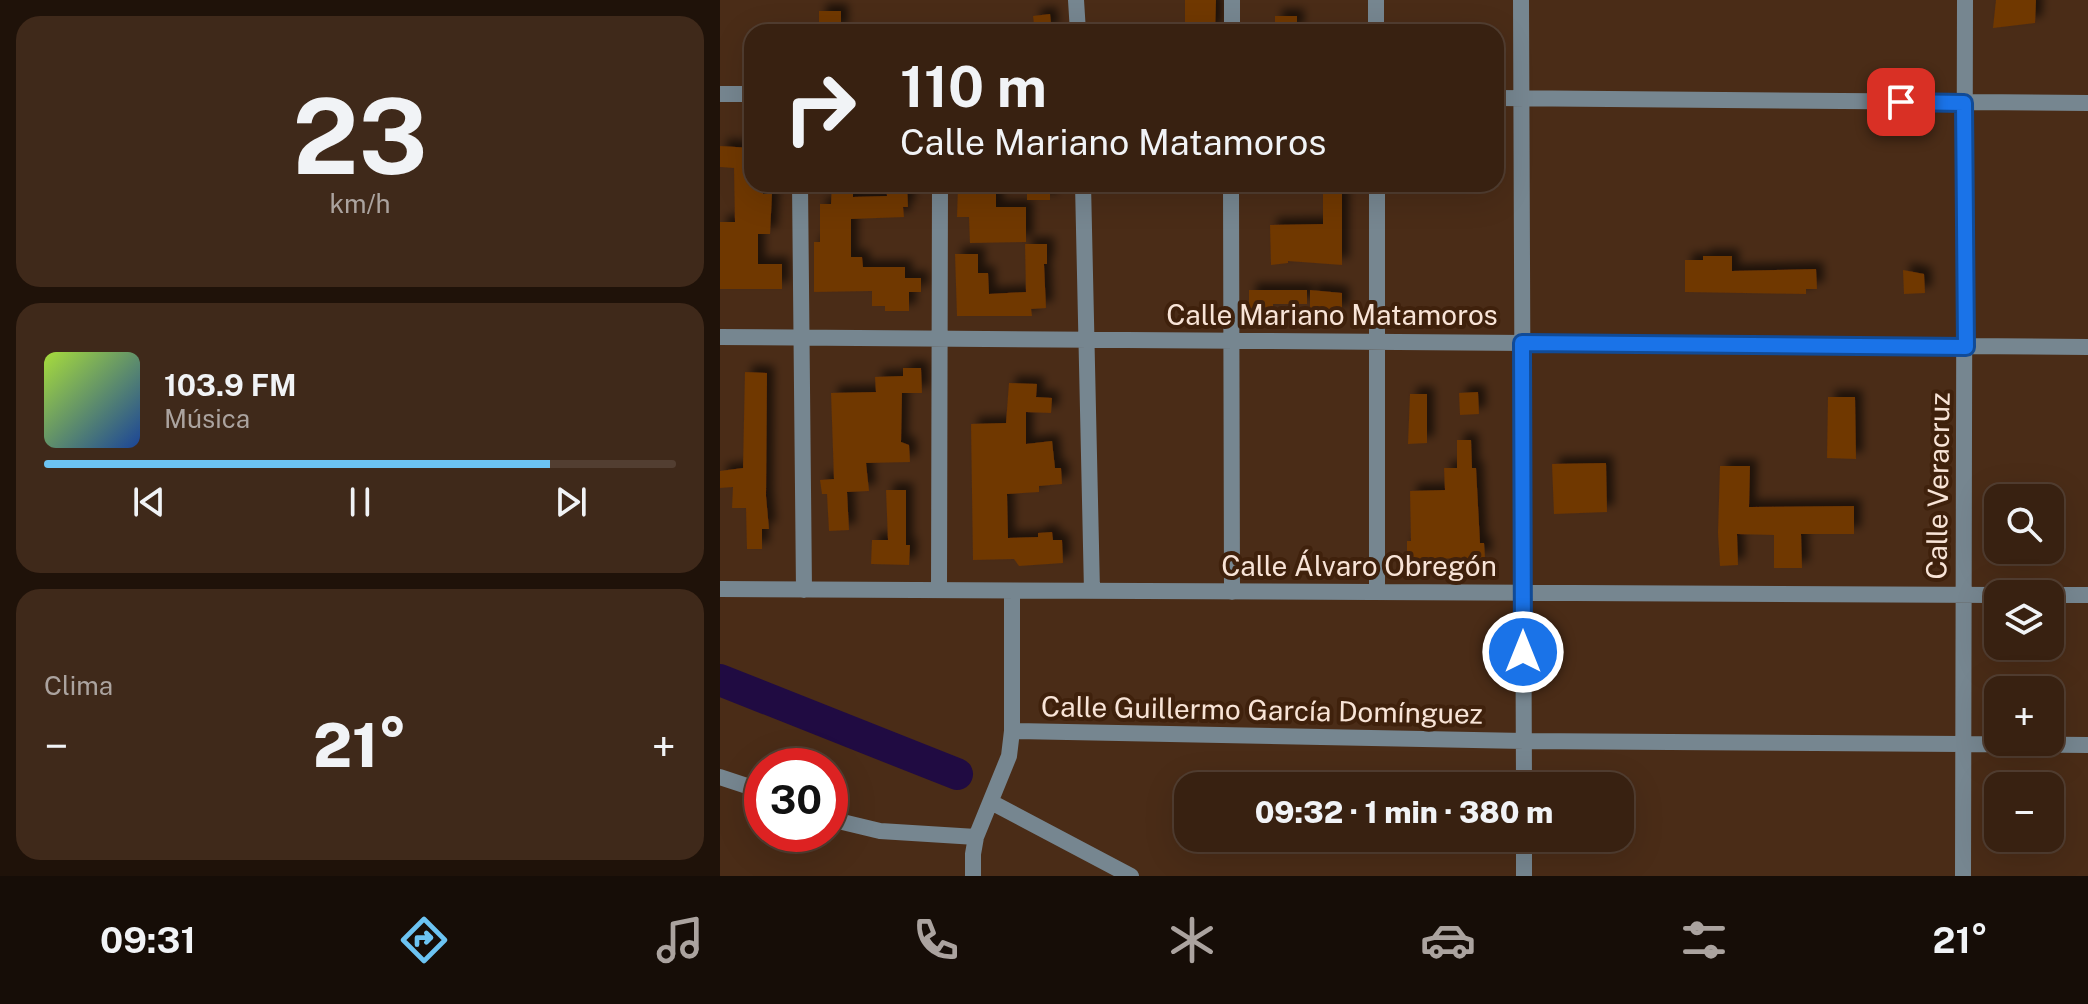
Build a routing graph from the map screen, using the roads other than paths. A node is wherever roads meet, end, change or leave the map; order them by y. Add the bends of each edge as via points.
1 (1076, 0) edge
2 (1232, 0) edge
3 (1376, 0) edge
4 (1521, 0) edge
5 (1965, 0) edge
6 (1078, 24) edge
7 (1232, 24) edge
8 (1376, 24) edge
9 (720, 94) edge
10 (744, 94) edge
11 (1504, 98) edge
12 (1521, 98) junction
13 (1964, 103) junction
14 (2088, 103) edge
15 (800, 192) edge
16 (940, 192) edge
17 (1083, 192) edge
18 (1231, 192) edge
19 (1377, 192) edge
20 (720, 337) edge
21 (801, 338) junction
22 (939, 339) junction
23 (1085, 339) junction
24 (1230, 341) junction
25 (1377, 342) junction
26 (1522, 343) junction
27 (1966, 347) junction
28 (2088, 347) edge
29 (720, 589) edge
30 (804, 590) junction
31 (939, 590) junction
32 (1012, 591) junction
33 (1092, 591) junction
34 (1232, 592) junction
35 (1377, 592) junction
36 (1523, 593) junction
37 (1963, 594) junction
38 (1984, 595) edge
39 (2064, 595) edge
40 (2088, 595) edge
41 (1012, 731) junction
42 (1524, 741) junction
43 (1965, 744) junction
44 (2088, 745) edge
45 (1524, 772) edge
46 (720, 777) edge
47 (744, 785) edge
48 (991, 802) junction
49 (848, 823) edge
50 (976, 837) junction
51 (1524, 852) edge
52 (973, 876) edge
53 (1131, 876) edge
54 (1524, 876) edge
55 (1963, 876) edge

1 - 6 street
2 - 7 street
3 - 8 street
4 - 12 street
5 - 13 street, Calle Veracruz
9 - 10 street
11 - 12 street
12 - 13 street
12 - 26 street
13 - 14 street
13 - 27 street, Calle Veracruz
15 - 21 street
16 - 22 street
17 - 23 street
18 - 24 street
19 - 25 street
20 - 21 street, Calle Mariano Matamoros
21 - 22 street, Calle Mariano Matamoros
21 - 30 street
22 - 23 street, Calle Mariano Matamoros
22 - 31 street
23 - 24 street, Calle Mariano Matamoros
23 - 33 street
24 - 25 street, Calle Mariano Matamoros
24 - 34 street
25 - 26 street, Calle Mariano Matamoros
25 - 35 street
26 - 27 street, Calle Mariano Matamoros
26 - 36 street
27 - 28 street, Calle Mariano Matamoros
27 - 37 street, Calle Veracruz
29 - 30 street, Calle Álvaro Obregón
30 - 31 street, Calle Álvaro Obregón
31 - 32 street, Calle Álvaro Obregón
32 - 33 street, Calle Álvaro Obregón
32 - 41 street
33 - 34 street, Calle Álvaro Obregón
34 - 35 street, Calle Álvaro Obregón
35 - 36 street, Calle Álvaro Obregón
36 - 37 street, Calle Álvaro Obregón
36 - 42 street
37 - 38 street, Calle Álvaro Obregón
37 - 43 street, Calle Veracruz
39 - 40 street
41 - 42 street, Calle Guillermo García Domínguez
41 - 48 street via 1009,756
42 - 43 street, Calle Guillermo García Domínguez
42 - 45 street
43 - 44 street, Calle Guillermo García Domínguez
43 - 55 street, Calle Veracruz
46 - 47 street
48 - 50 street
48 - 53 street
49 - 50 street via 880,831
50 - 52 street
51 - 54 street

